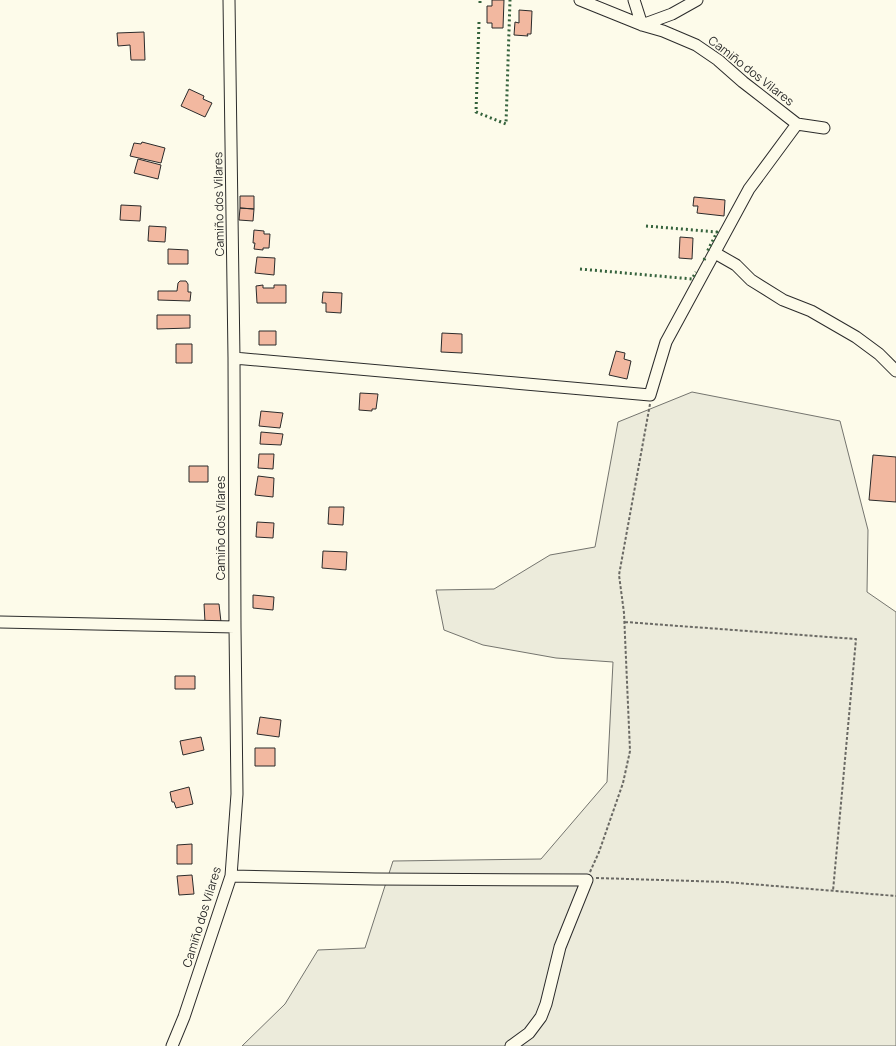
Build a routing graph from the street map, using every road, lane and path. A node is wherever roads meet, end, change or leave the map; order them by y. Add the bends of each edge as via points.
1 (229, 0) edge
2 (580, 0) edge
3 (634, 0) edge
4 (697, 0) edge
5 (642, 25) junction
6 (797, 124) junction
7 (824, 128) dead end
8 (715, 253) junction
9 (234, 358) junction
10 (896, 371) edge
11 (650, 395) junction
12 (0, 622) edge
13 (625, 622) junction
14 (235, 627) junction
15 (231, 876) junction
16 (587, 880) junction
17 (833, 890) junction
18 (896, 896) edge
19 (172, 1046) edge
20 (511, 1046) edge

1 - 9 street, Camiño dos Vilares
2 - 5 street, Camiño dos Vilares
3 - 5 street
4 - 5 street via 672,14
5 - 6 street, Camiño dos Vilares via 696,45
6 - 7 street
6 - 8 street via 749,189
8 - 10 street via 783,300 811,311 856,337
8 - 11 street via 666,342
9 - 11 street
9 - 14 street, Camiño dos Vilares
11 - 13 path via 619,576
12 - 14 street
13 - 16 path via 630,751 623,783
13 - 17 path via 856,639
14 - 15 street, Camiño dos Vilares via 238,794
15 - 16 street
15 - 19 street, Camiño dos Vilares
16 - 17 path via 605,878 726,882
16 - 20 street via 560,947 541,1017 529,1033
17 - 18 path

